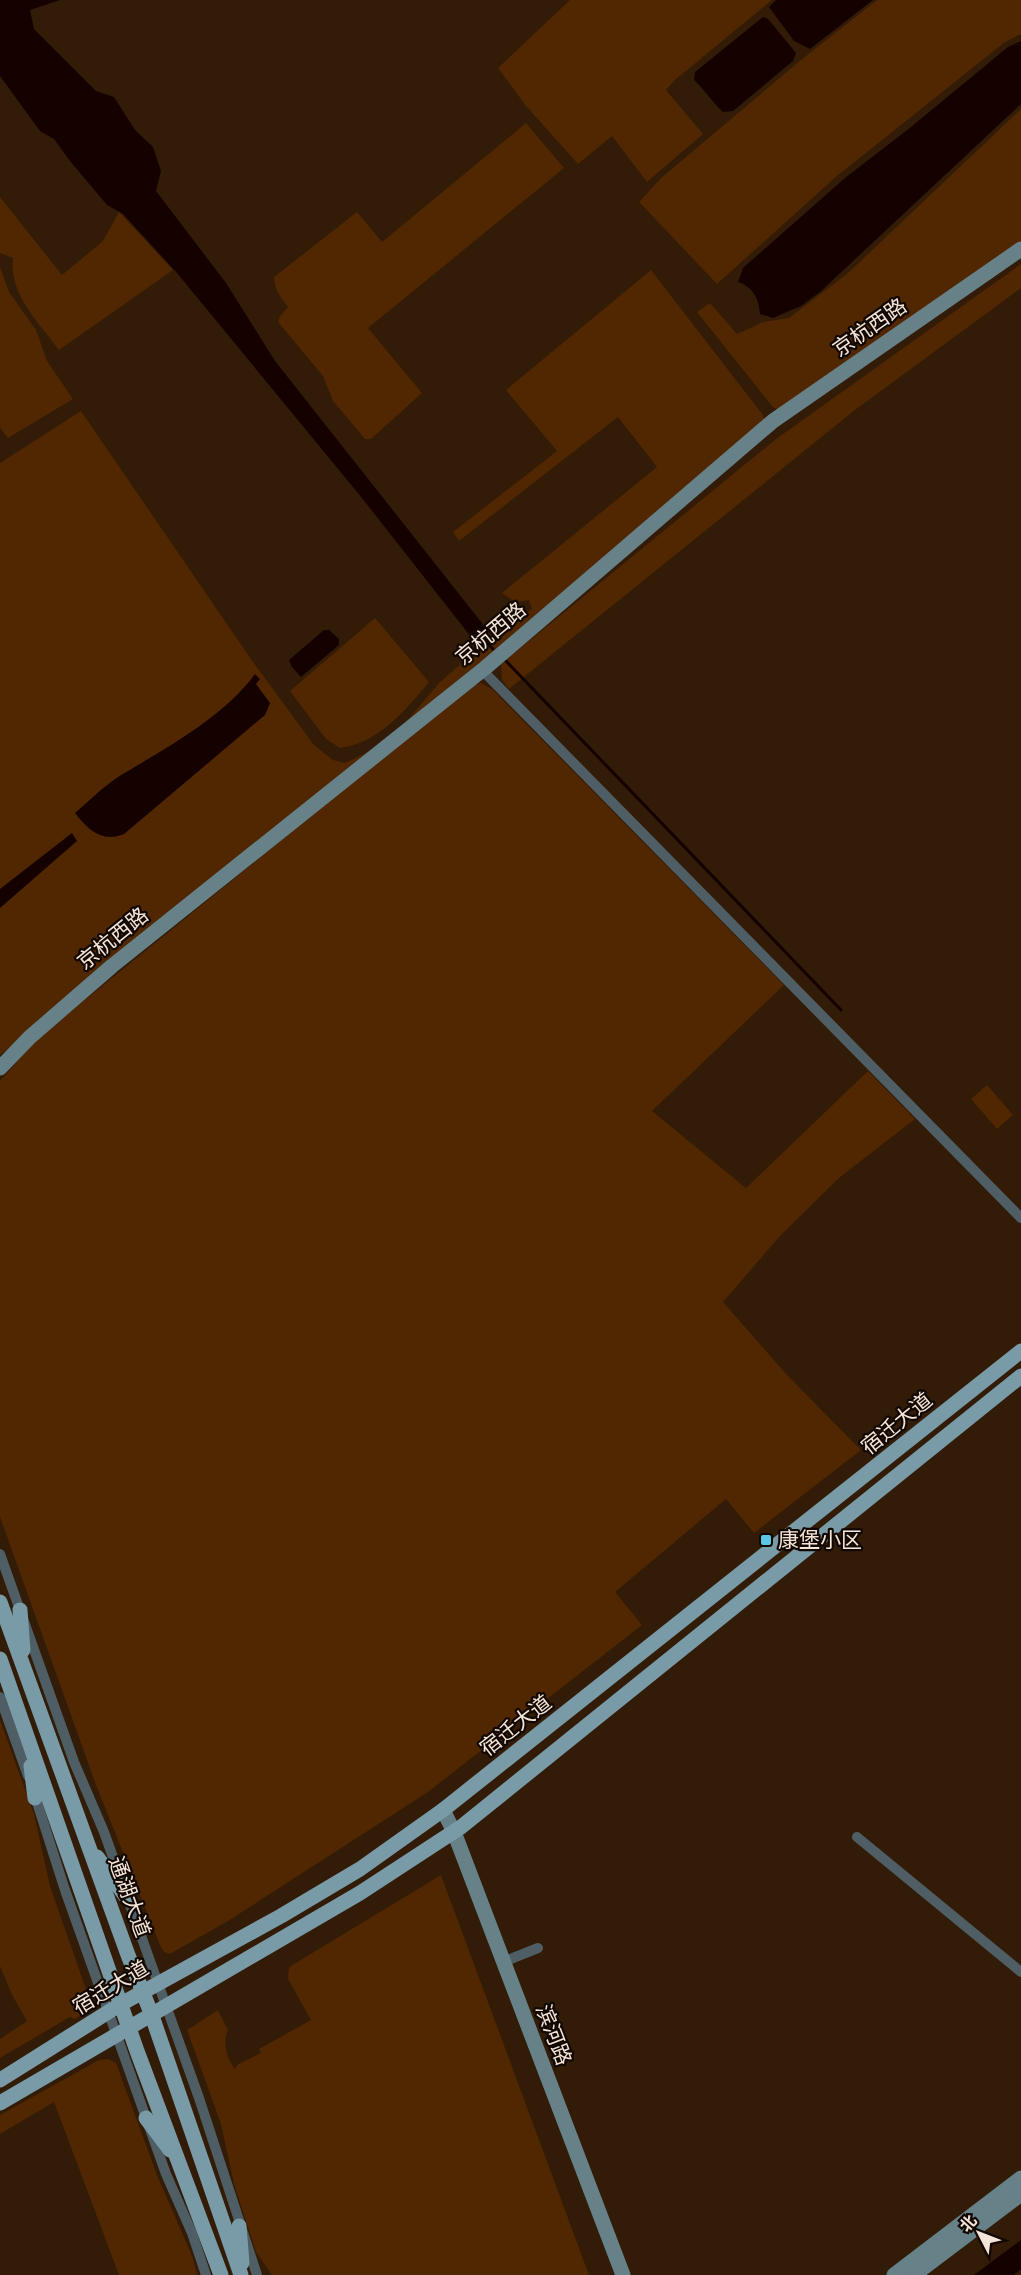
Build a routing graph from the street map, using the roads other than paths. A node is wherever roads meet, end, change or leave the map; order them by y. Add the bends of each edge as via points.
1 (1021, 249) edge
2 (482, 670) junction
3 (0, 1068) edge
4 (1021, 1218) edge
5 (1021, 1351) edge
6 (1021, 1376) edge
7 (0, 1554) edge
8 (0, 1602) edge
9 (20, 1610) junction
10 (0, 1659) edge
11 (25, 1671) junction
12 (0, 1697) edge
13 (28, 1739) junction
14 (35, 1798) junction
15 (443, 1810) junction
16 (454, 1832) junction
17 (857, 1837) dead end
18 (89, 1848) junction
19 (127, 1898) junction
20 (116, 1922) junction
21 (96, 1929) junction
22 (538, 1948) dead end
23 (502, 1962) junction
24 (1021, 1972) edge
25 (158, 1983) junction
26 (143, 1992) junction
27 (166, 2006) junction
28 (115, 2008) junction
29 (152, 2013) junction
30 (123, 2030) junction
31 (0, 2080) edge
32 (178, 2094) junction
33 (156, 2100) junction
34 (0, 2103) edge
35 (146, 2118) junction
36 (179, 2162) junction
37 (1021, 2178) edge
38 (1021, 2194) edge
39 (239, 2226) junction
40 (206, 2275) edge
41 (221, 2275) edge
42 (242, 2275) edge
43 (257, 2275) edge
44 (623, 2275) edge
45 (894, 2275) edge
46 (914, 2275) edge

1 - 2 main road, 京杭西路 via 773,421
2 - 3 main road, 京杭西路 via 112,966
2 - 4 street
5 - 15 main road, 宿迁大道
6 - 16 main road, 宿迁大道
7 - 9 street
8 - 11 main road, 通湖大道
9 - 11 main road
9 - 19 street
10 - 13 main road, 通湖大道
11 - 18 main road, 通湖大道
12 - 14 street
13 - 14 main road
13 - 21 main road, 通湖大道
14 - 28 street via 65,1890
15 - 16 main road, 滨河路
15 - 25 main road, 宿迁大道 via 360,1869
16 - 23 main road, 滨河路
16 - 27 main road, 宿迁大道 via 360,1893
17 - 24 street
18 - 19 main road
18 - 20 main road, 通湖大道
19 - 25 street
20 - 21 main road via 105,1933
20 - 26 main road, 通湖大道
21 - 28 main road, 通湖大道
22 - 23 street
23 - 44 main road, 滨河路
25 - 26 main road, 宿迁大道
25 - 27 street
26 - 28 main road, 宿迁大道
26 - 29 main road, 通湖大道
27 - 29 main road, 宿迁大道
27 - 39 street
28 - 30 main road, 通湖大道
28 - 31 main road, 宿迁大道
29 - 30 main road, 宿迁大道
29 - 32 main road, 通湖大道
30 - 33 main road, 通湖大道
30 - 34 main road, 宿迁大道
30 - 35 street
32 - 33 main road via 164,2082 158,2088
32 - 42 main road, 通湖大道
33 - 36 main road, 通湖大道
35 - 36 main road
35 - 40 street
36 - 41 main road, 通湖大道
37 - 45 main road
38 - 46 main road
39 - 42 main road
39 - 43 street

